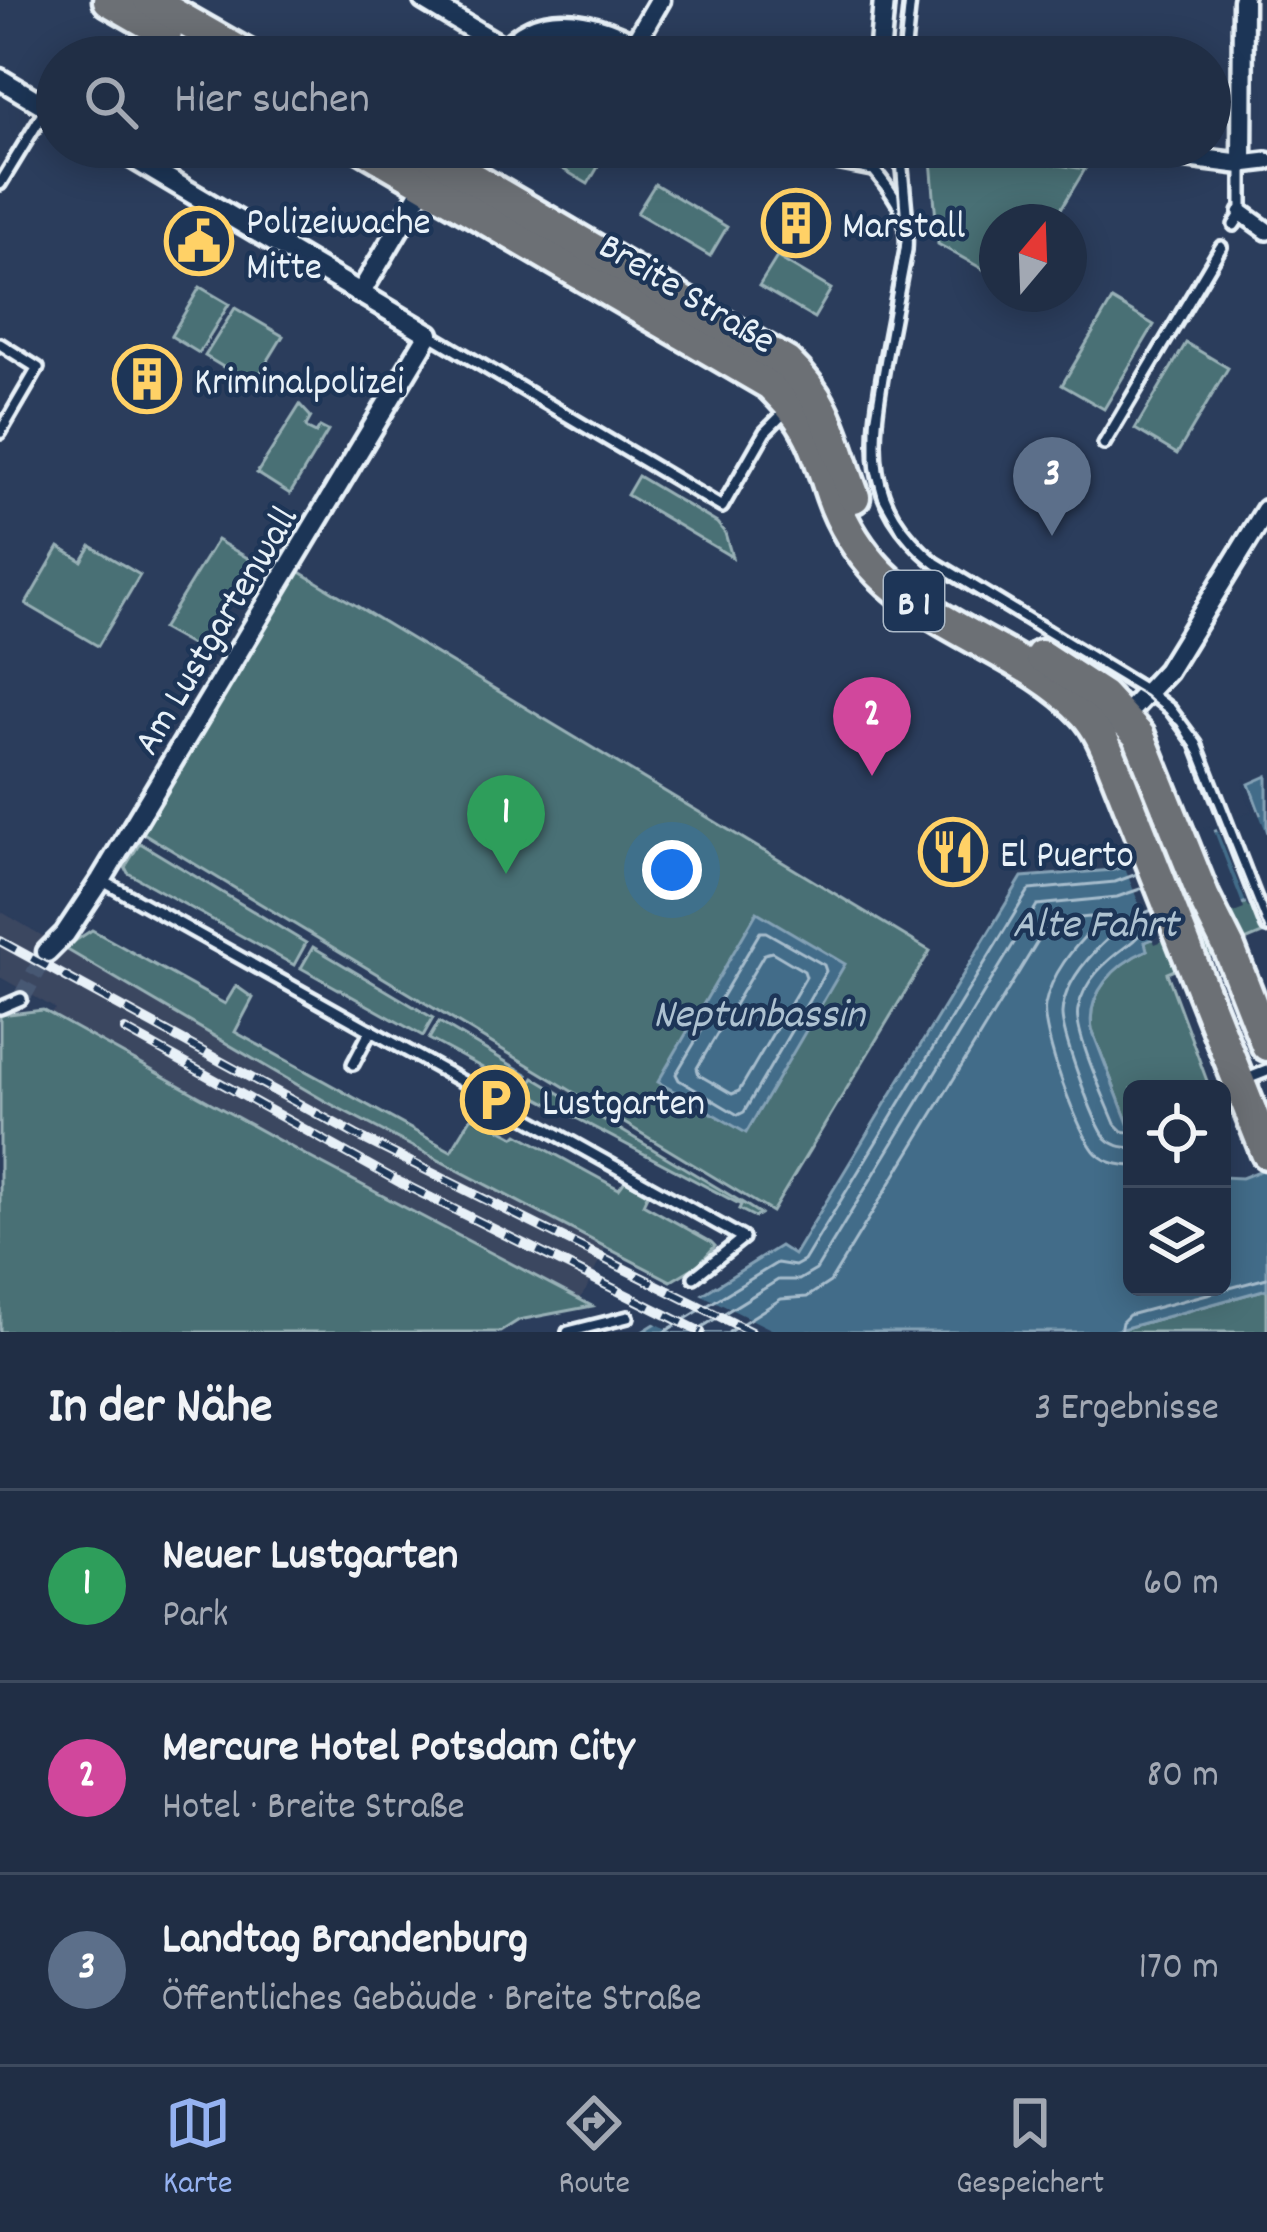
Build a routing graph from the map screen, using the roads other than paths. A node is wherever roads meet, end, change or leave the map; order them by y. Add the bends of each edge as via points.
1 (109, 0) edge
2 (149, 0) edge
3 (424, 0) edge
4 (660, 0) edge
5 (884, 0) edge
6 (910, 0) edge
7 (1243, 0) edge
8 (170, 36) edge
9 (212, 36) edge
10 (478, 36) edge
11 (517, 36) edge
12 (622, 36) edge
13 (639, 36) edge
14 (881, 36) edge
15 (906, 36) edge
16 (0, 79) edge
17 (36, 100) edge
18 (36, 133) edge
19 (1267, 160) edge
20 (1231, 163) edge
21 (1242, 164) junction
22 (149, 168) edge
23 (428, 168) edge
24 (446, 168) edge
25 (878, 168) edge
26 (902, 168) edge
27 (0, 184) edge
28 (1238, 219) joint
29 (908, 229) junction
30 (1267, 231) edge
31 (1221, 247) dead end
32 (360, 294) junction
33 (428, 334) junction
34 (0, 344) edge
35 (800, 397) junction
36 (0, 433) edge
37 (1104, 444) dead end
38 (1266, 509) edge
39 (1148, 692) junction
40 (1113, 739) junction
41 (101, 880) junction
42 (1267, 927) edge
43 (47, 952) tunnel mouth
44 (21, 999) tunnel mouth
45 (0, 1008) edge
46 (371, 1030) junction
47 (1267, 1045) edge
48 (353, 1064) dead end
49 (1253, 1076) edge
50 (1267, 1153) edge
51 (694, 1277) dead end
52 (628, 1317) dead end
53 (568, 1332) edge

1 - 8 main road
2 - 9 main road
3 - 10 street
4 - 13 street
5 - 14 street
6 - 15 lane
7 - 21 street
11 - 12 street via 548,17 569,16
16 - 17 street
18 - 27 lane
19 - 21 street
20 - 21 street
21 - 28 lane
22 - 32 street
23 - 32 street
24 - 35 main road, Breite Straße / B 1
25 - 29 lane
26 - 29 lane
28 - 30 street
29 - 39 lane via 874,423 878,480 893,517 935,563
31 - 37 lane
32 - 33 street
33 - 35 lane via 722,506 765,432
33 - 41 street, Am Lustgartenwall
34 - 36 lane via 38,368
35 - 40 main road, Breite Straße / B 1 via 836,438 865,521 897,563 1089,686
38 - 39 street
39 - 40 street
39 - 42 lane via 1196,744
40 - 47 main road, Breite Straße / B 1 via 1145,747
40 - 49 main road, Breite Straße / B 1 via 1191,963
41 - 43 street, Am Lustgartenwall
41 - 46 lane
44 - 45 lane
46 - 48 lane
46 - 51 lane via 743,1238
49 - 50 main road, B 1 via 1251,1114
52 - 53 lane

